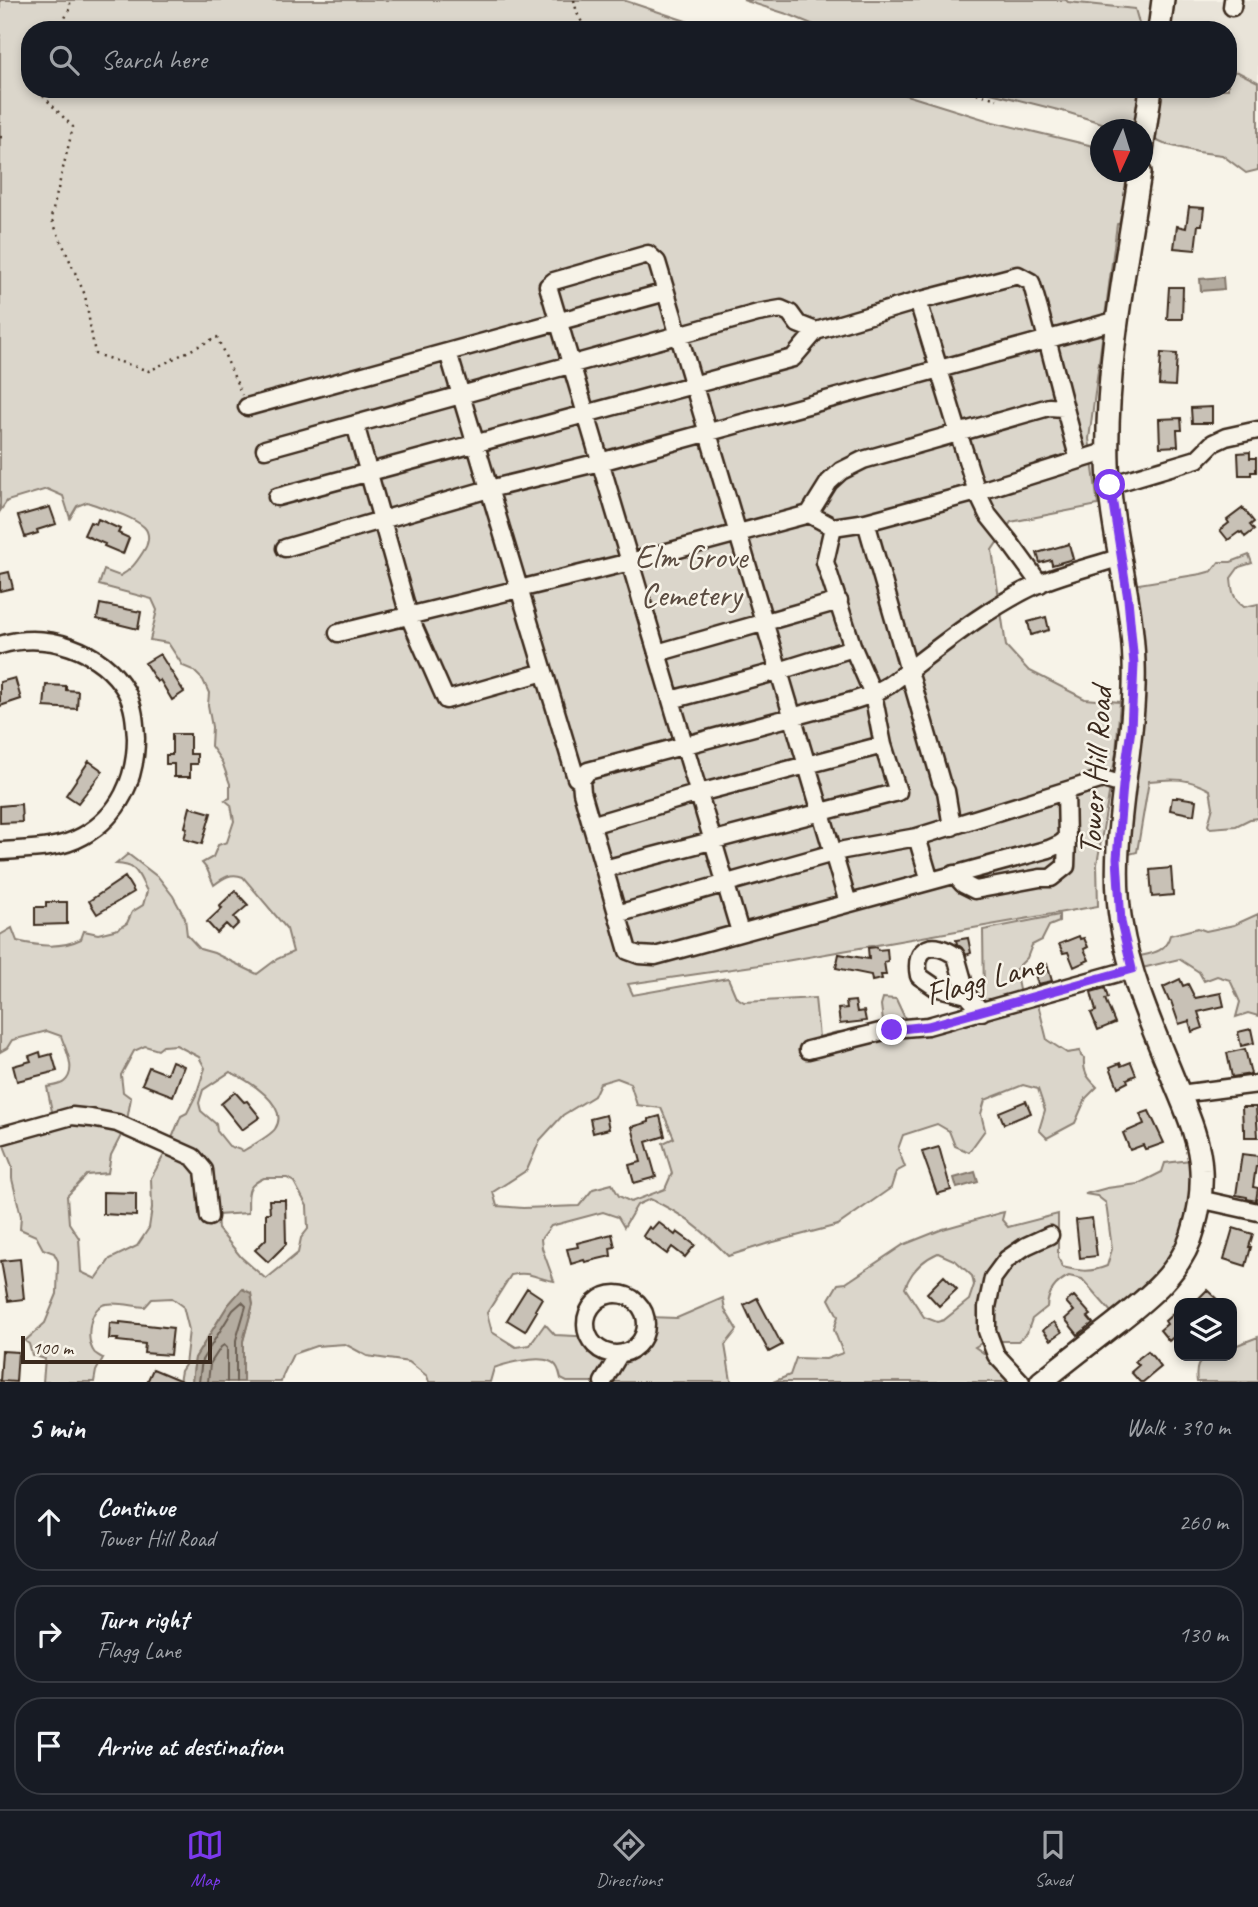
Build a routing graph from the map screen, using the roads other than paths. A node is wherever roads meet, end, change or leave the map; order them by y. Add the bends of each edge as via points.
1 (1163, 0) edge
2 (1160, 21) edge
3 (1150, 98) edge
4 (1147, 119) edge
5 (1139, 182) edge
6 (666, 292) junction
7 (918, 300) junction
8 (1118, 320) junction
9 (559, 322) junction
10 (816, 331) junction
11 (678, 335) junction
12 (1048, 339) junction
13 (448, 352) junction
14 (571, 364) junction
15 (940, 369) junction
16 (693, 385) junction
17 (460, 395) junction
18 (247, 407) road end
19 (1064, 408) junction
20 (586, 414) junction
21 (355, 424) junction
22 (1258, 430) edge
23 (707, 432) junction
24 (958, 432) junction
25 (474, 443) junction
26 (265, 449) dead end
27 (1108, 451) junction
28 (1079, 460) junction
29 (600, 462) junction
30 (369, 472) junction
31 (1110, 485) junction
32 (489, 489) junction
33 (977, 492) junction
34 (277, 497) dead end
35 (809, 514) junction
36 (382, 520) junction
37 (866, 522) junction
38 (833, 527) junction
39 (737, 533) junction
40 (285, 548) dead end
41 (1121, 557) junction
42 (630, 562) junction
43 (1040, 584) junction
44 (519, 590) junction
45 (839, 601) junction
46 (409, 616) junction
47 (764, 623) junction
48 (338, 633) dead end
49 (0, 645) edge
50 (853, 648) junction
51 (657, 653) junction
52 (910, 670) junction
53 (779, 671) junction
54 (544, 672) junction
55 (873, 694) junction
56 (671, 701) junction
57 (792, 717) junction
58 (883, 745) junction
59 (684, 746) junction
60 (807, 766) junction
61 (581, 780) junction
62 (1123, 785) junction
63 (1066, 791) junction
64 (699, 793) junction
65 (821, 812) junction
66 (591, 825) junction
67 (952, 827) junction
68 (917, 837) junction
69 (1067, 839) junction
70 (713, 841) junction
71 (0, 850) edge
72 (833, 853) junction
73 (604, 869) junction
74 (954, 874) junction
75 (930, 881) junction
76 (726, 883) junction
77 (848, 903) junction
78 (617, 914) junction
79 (740, 932) junction
80 (1132, 969) junction
81 (967, 995) dead end
82 (982, 1012) junction
83 (808, 1050) dead end
84 (1258, 1084) edge
85 (1180, 1094) junction
86 (0, 1136) edge
87 (1199, 1199) junction
88 (1258, 1212) edge
89 (209, 1217) dead end
90 (1050, 1235) dead end
91 (619, 1354) dead end
92 (603, 1382) edge
93 (1021, 1382) edge
94 (1041, 1382) edge

1 - 2 main road
3 - 4 main road
5 - 8 main road, Tower Hill Road
6 - 9 street
6 - 9 street via 657,262 648,254 554,281 548,286
6 - 11 street
7 - 10 street
7 - 12 street via 1018,275 1031,282
7 - 15 street
8 - 12 street
8 - 27 main road, Tower Hill Road
9 - 13 street
9 - 14 street
10 - 11 street via 798,324 781,309
10 - 16 street via 793,358
11 - 14 street
11 - 16 street
12 - 15 street
12 - 19 street
13 - 17 street
13 - 18 street
14 - 17 street
14 - 20 street
15 - 23 street
15 - 24 street
16 - 20 street
16 - 23 street
17 - 21 street
17 - 25 street
19 - 24 street via 1049,407
19 - 28 street
20 - 25 street
20 - 29 street
21 - 26 street
21 - 30 street
22 - 31 street via 1213,443 1197,459
23 - 29 street
23 - 39 street
24 - 33 street
24 - 35 street via 841,471
25 - 30 street
25 - 32 street
27 - 28 street
27 - 31 main road, Tower Hill Road
28 - 33 street
29 - 32 street
29 - 42 street
30 - 34 street
30 - 36 street
31 - 41 main road, Tower Hill Road
32 - 36 street
32 - 44 street
33 - 37 street
33 - 43 street via 988,515
35 - 38 street
35 - 39 street
36 - 40 street
36 - 46 street
37 - 38 street
37 - 52 street
38 - 45 street via 825,562
39 - 42 street
39 - 47 street
41 - 43 street
41 - 62 main road, Tower Hill Road via 1134,664
42 - 44 street
42 - 51 street
43 - 52 street via 986,613
44 - 46 street
44 - 54 street
45 - 47 street
45 - 50 street
46 - 48 street
46 - 54 street via 446,700
47 - 51 street
47 - 53 street
49 - 71 street via 32,640 66,645 106,667 126,692 135,716 136,746 132,775 105,821 82,837 47,848
50 - 53 street
50 - 55 street
51 - 56 street
52 - 55 street
52 - 67 street via 946,791
53 - 56 street
53 - 57 street
54 - 61 street via 576,778
55 - 57 street
55 - 58 street
56 - 59 street
57 - 59 street
57 - 60 street
58 - 60 street
58 - 65 street via 898,792
59 - 61 street via 588,771
59 - 64 street
60 - 64 street
60 - 65 street
61 - 66 street
62 - 63 street via 1103,779
62 - 80 main road, Tower Hill Road via 1117,858 1121,922
63 - 67 street
63 - 69 street
64 - 66 street
64 - 70 street
65 - 70 street
65 - 72 street
66 - 73 street
67 - 68 street
68 - 72 street
68 - 75 street
69 - 74 street via 1049,849
69 - 74 street via 1066,866 1051,878 975,890
70 - 73 street
70 - 76 street
72 - 76 street
72 - 77 street
73 - 78 street
74 - 75 street
75 - 77 street
76 - 78 street
76 - 79 street
77 - 79 street
78 - 79 street via 628,951 639,955 654,956
80 - 82 street, Flagg Lane
80 - 85 main road, Tower Hill Road
81 - 82 street
82 - 83 street, Flagg Lane
84 - 85 street
85 - 87 main road, Tower Hill Road via 1201,1168
86 - 89 street via 72,1116 117,1123 193,1157 205,1170
87 - 88 street
87 - 94 main road, Tower Hill Road via 1195,1228 1181,1260 1150,1297
90 - 93 street via 1007,1259 993,1278 989,1297 986,1331 996,1355
91 - 92 street

